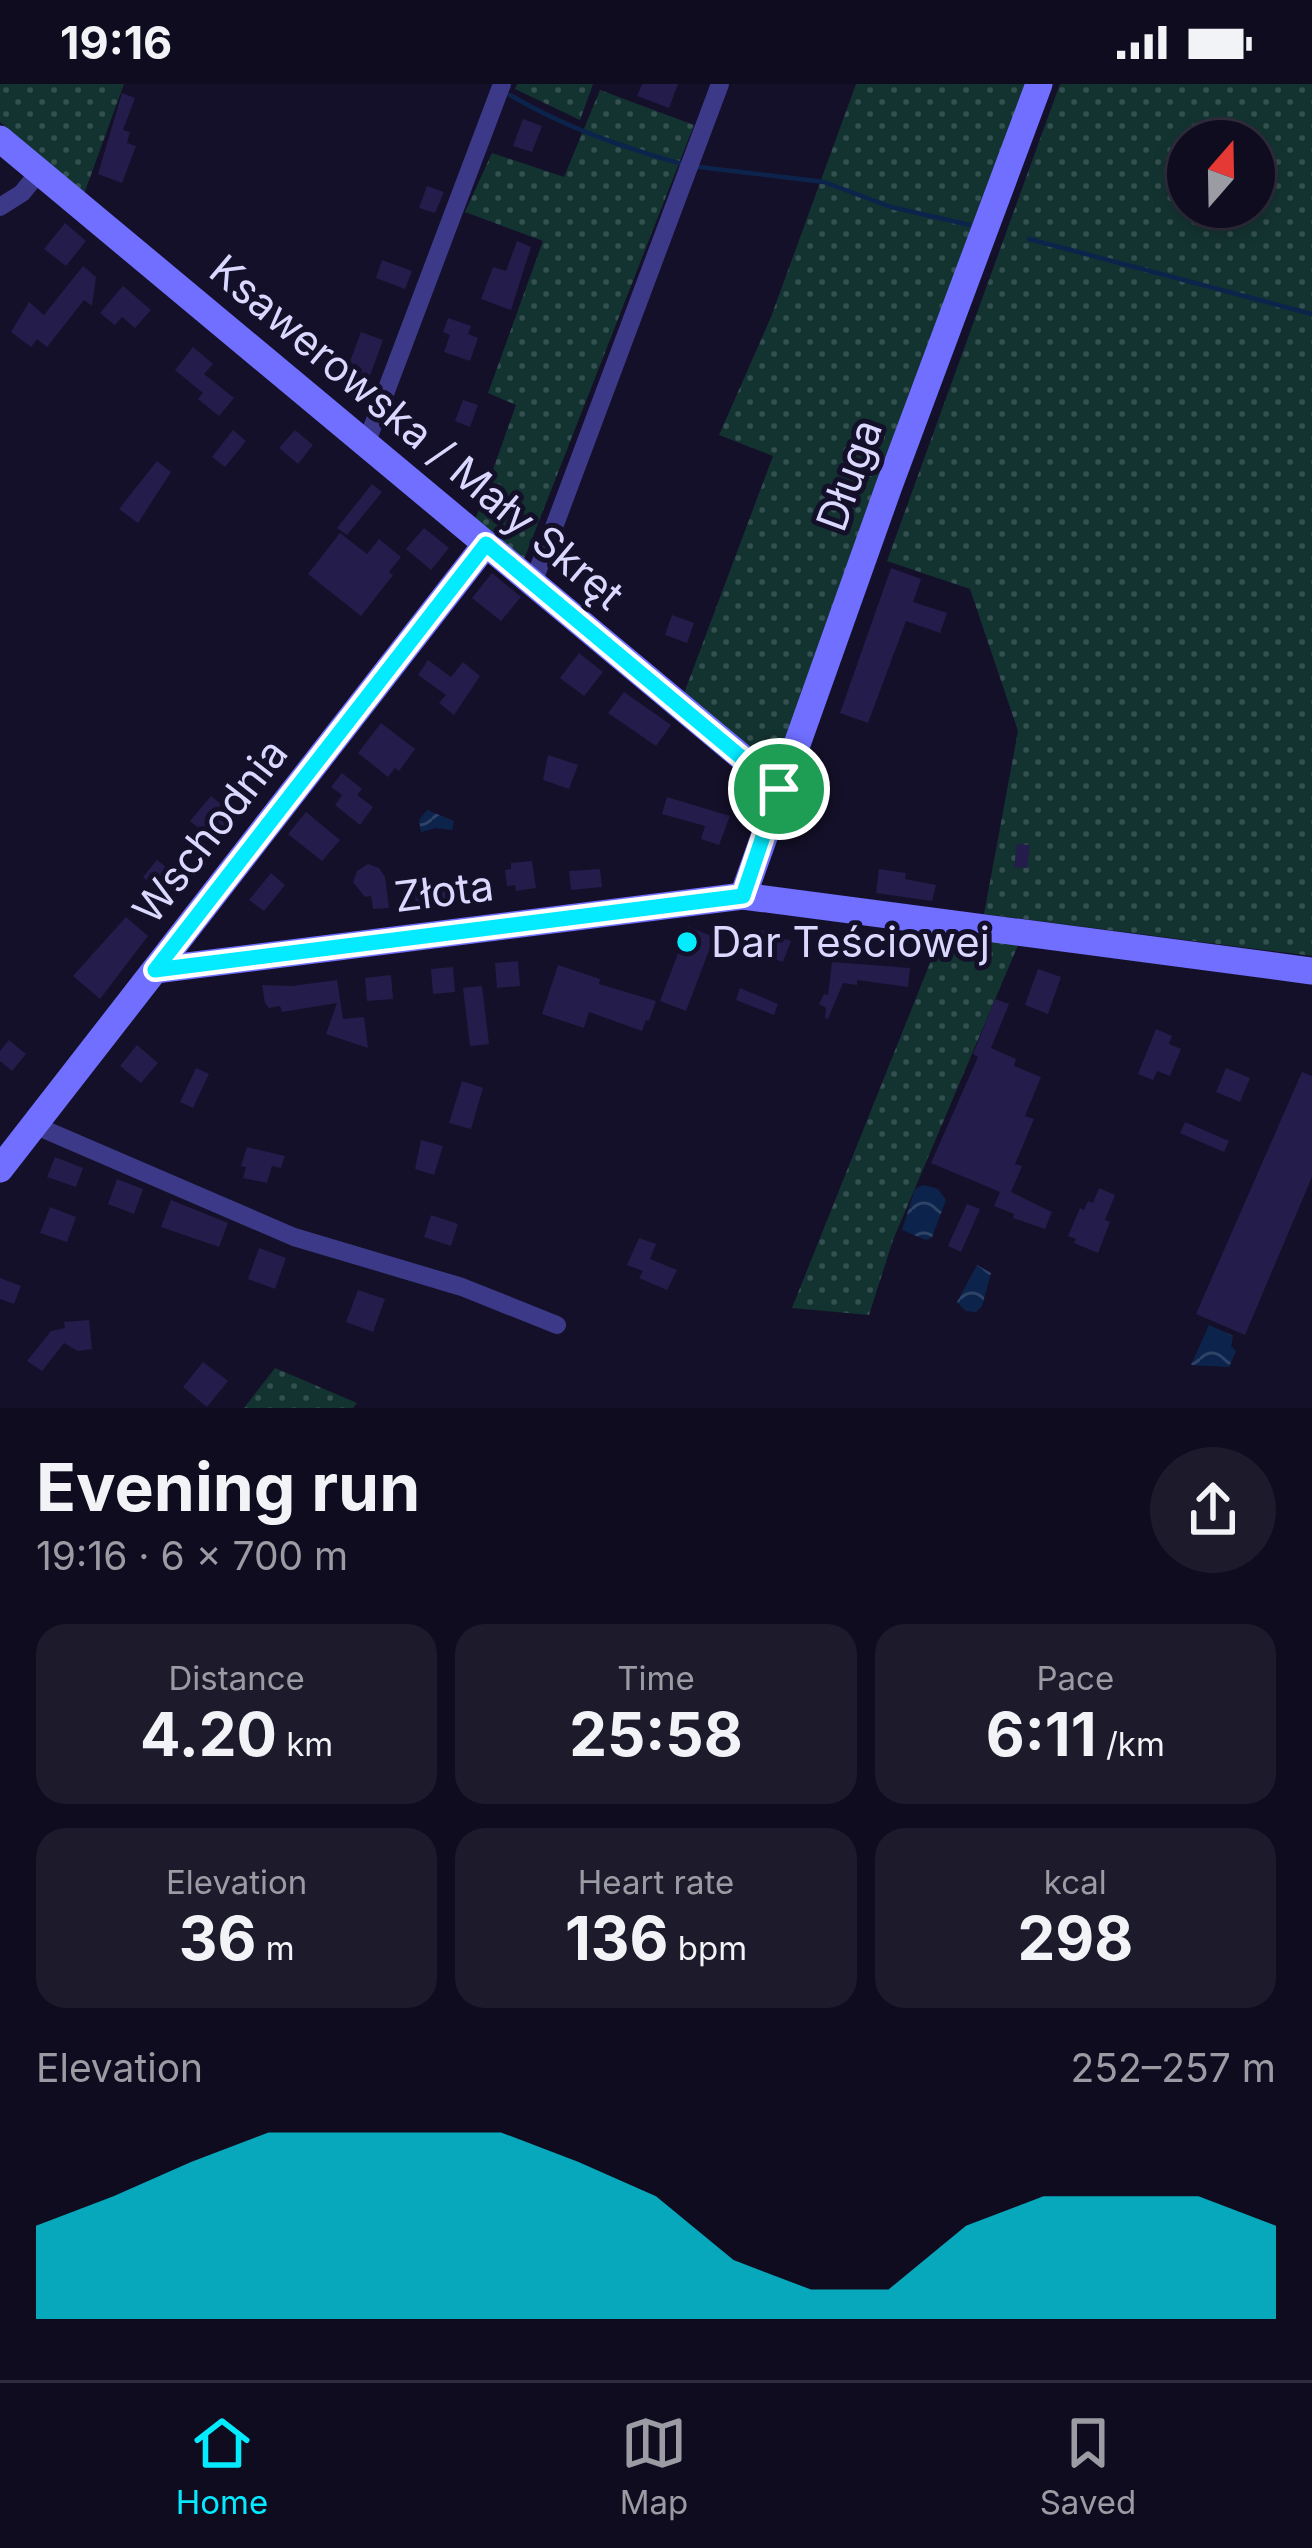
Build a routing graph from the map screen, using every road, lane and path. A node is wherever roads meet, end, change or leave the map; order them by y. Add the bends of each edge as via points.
1 (502, 84) edge
2 (720, 84) edge
3 (1039, 84) edge
4 (0, 139) edge
5 (39, 172) junction
6 (0, 207) edge
7 (366, 445) junction
8 (486, 544) junction
9 (533, 583) junction
10 (779, 789) junction
11 (743, 896) junction
12 (155, 970) junction
13 (1312, 971) edge
14 (34, 1125) junction
15 (0, 1169) edge
16 (557, 1325) dead end

1 - 7 street
2 - 9 street
3 - 10 street, Długa
4 - 5 street, Ksawerowska / Mały Skręt
5 - 6 street
5 - 7 street, Ksawerowska / Mały Skręt
7 - 8 street, Ksawerowska / Mały Skręt
8 - 9 street, Ksawerowska / Mały Skręt
8 - 12 street, Wschodnia
9 - 10 street, Ksawerowska / Mały Skręt
10 - 11 street, Długa
11 - 12 street, Złota
11 - 13 street, Złota
12 - 14 street, Wschodnia
14 - 15 street, Wschodnia
14 - 16 street via 294,1237

